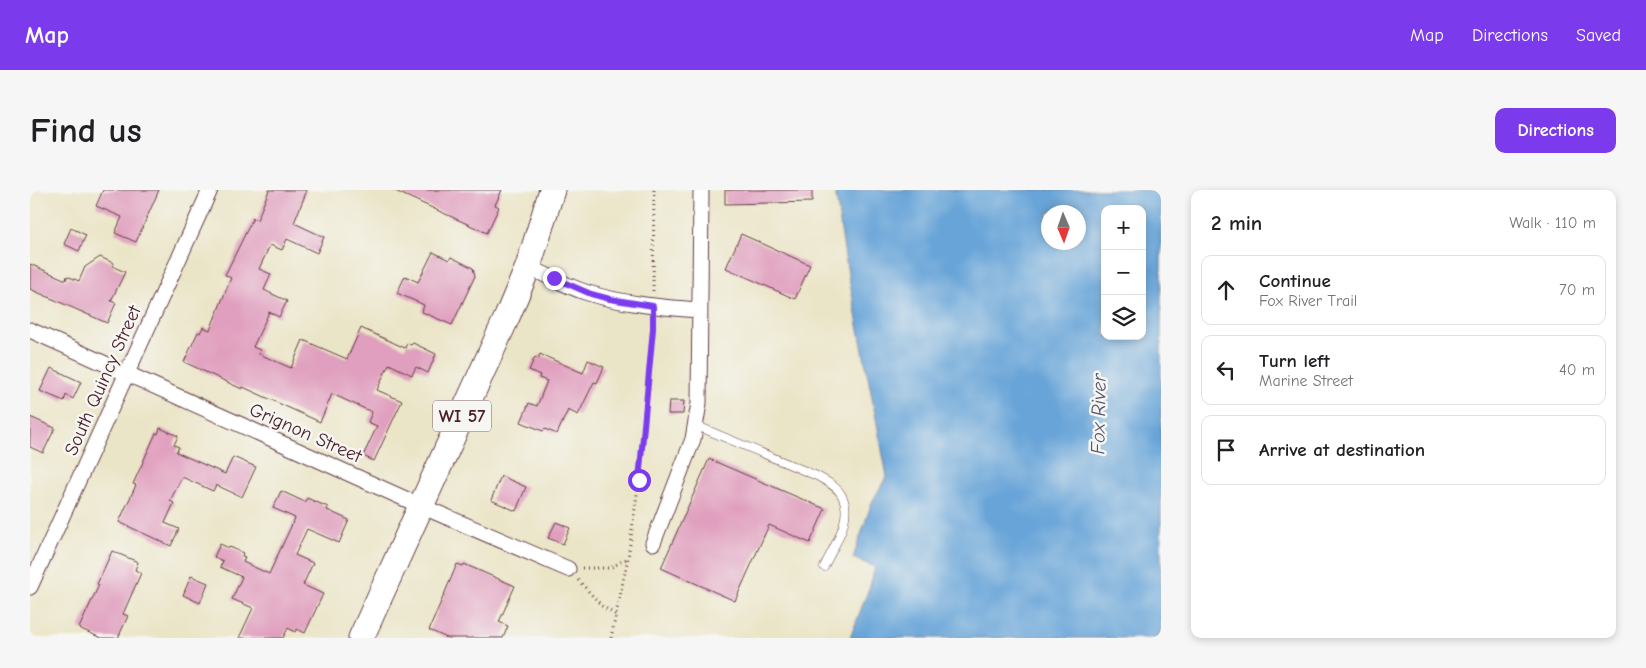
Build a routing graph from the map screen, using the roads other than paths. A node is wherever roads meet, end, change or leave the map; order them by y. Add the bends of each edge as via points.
1 (210, 190) edge
2 (552, 190) edge
3 (701, 190) edge
4 (528, 267) junction
5 (699, 310) junction
6 (30, 330) edge
7 (127, 373) junction
8 (695, 426) junction
9 (421, 506) junction
10 (653, 543) dead end
11 (824, 567) dead end
12 (568, 568) road end
13 (30, 587) edge
14 (361, 638) edge

1 - 7 street, South Quincy Street
2 - 4 main road, WI 57
3 - 5 street
4 - 5 street via 610,299
4 - 9 main road, WI 57
5 - 8 street via 699,404
6 - 7 street, Grignon Street
7 - 9 street, Grignon Street
7 - 13 street, South Quincy Street
8 - 10 street via 693,439
8 - 11 lane via 817,476 842,495 845,521
9 - 12 street, Grignon Street
9 - 14 main road, WI 57

